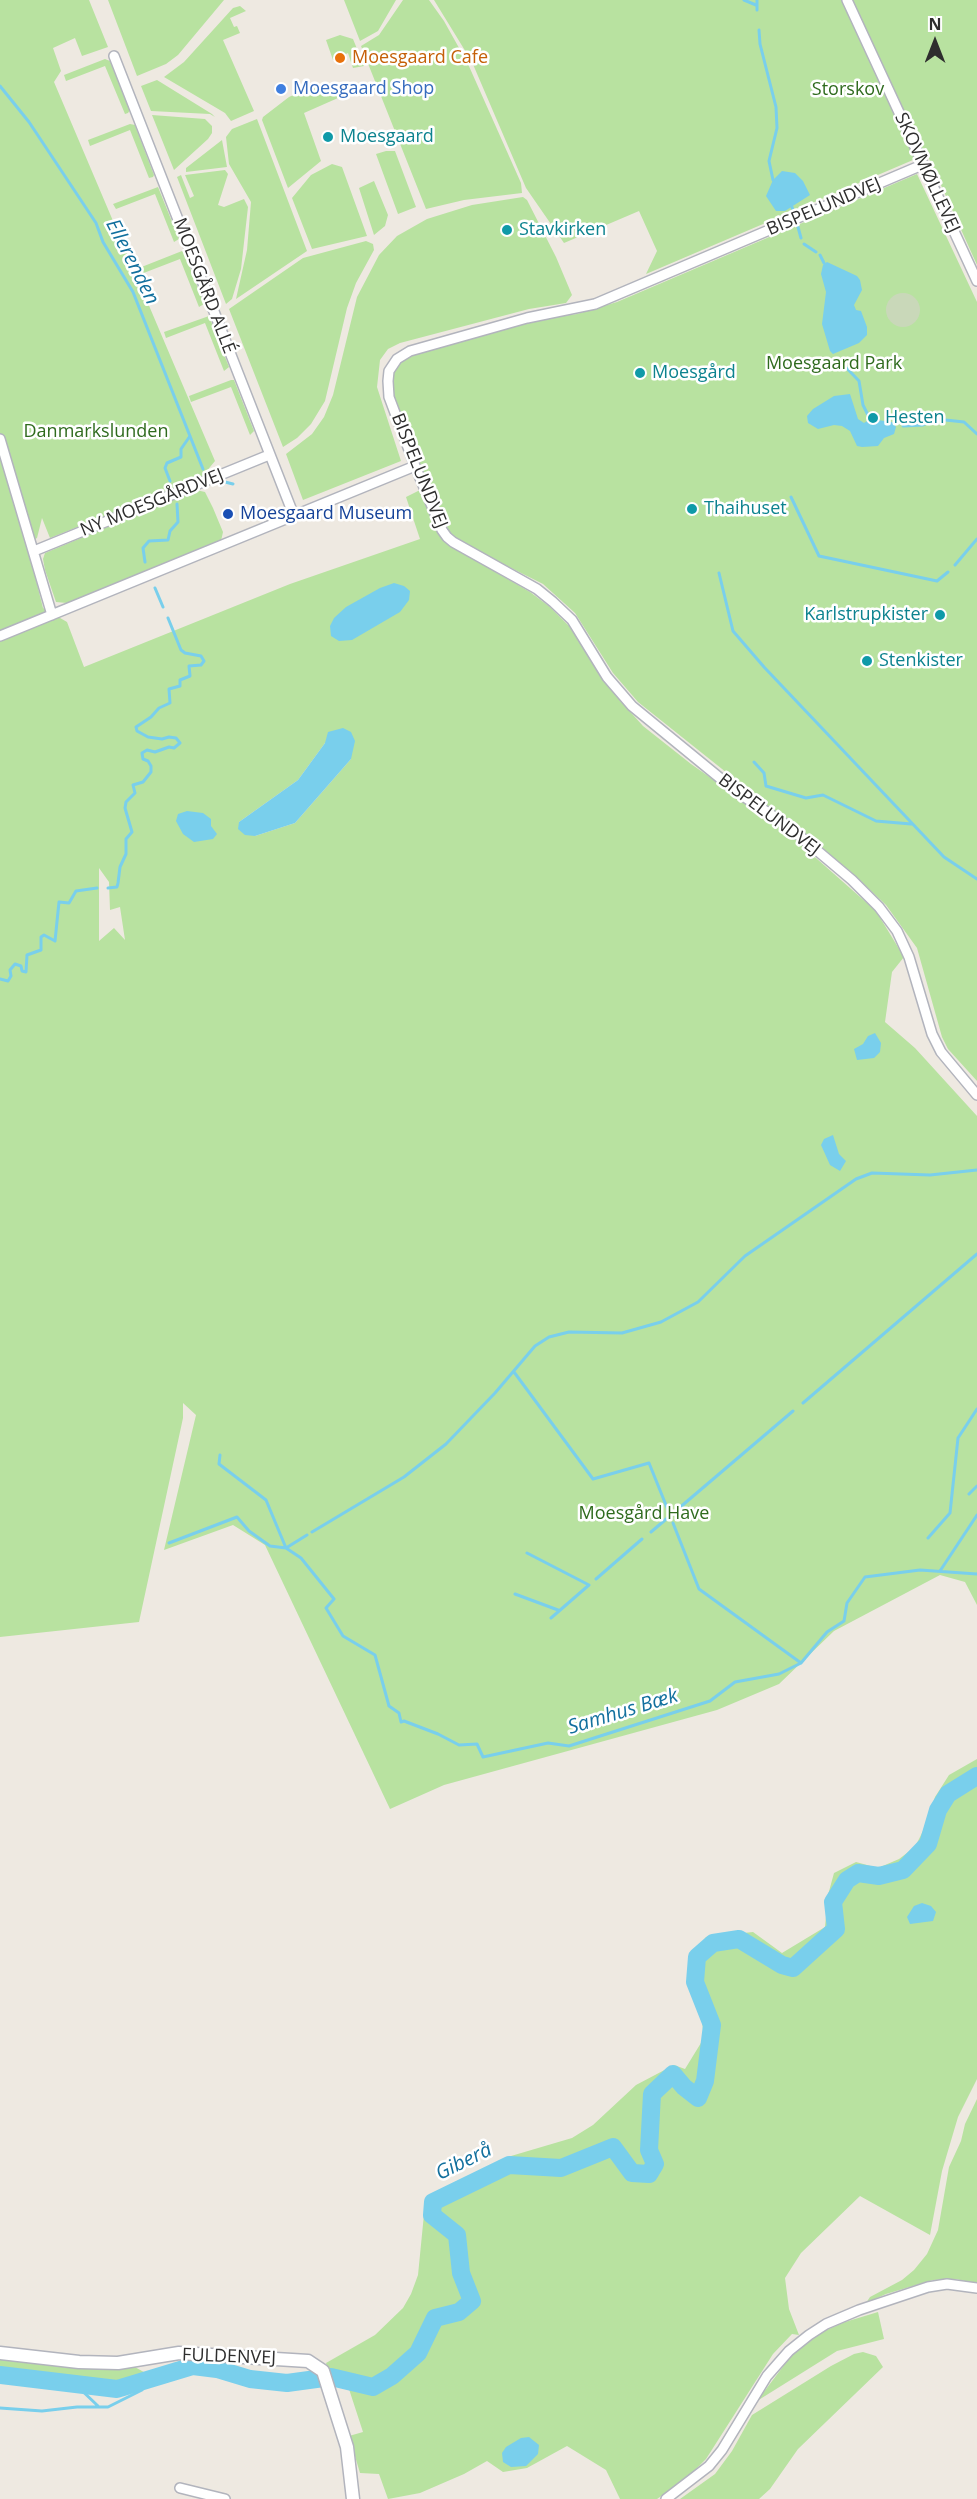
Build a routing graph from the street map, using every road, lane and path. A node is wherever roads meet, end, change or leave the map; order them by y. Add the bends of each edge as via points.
1 (847, 0) edge
2 (114, 56) dead end
3 (922, 165) junction
4 (977, 281) edge
5 (0, 439) edge
6 (269, 454) junction
7 (415, 466) junction
8 (294, 516) junction
9 (34, 551) junction
10 (52, 615) junction
11 (0, 636) edge
12 (977, 1095) edge
13 (977, 2288) edge
14 (0, 2353) edge
15 (180, 2488) dead end
16 (225, 2499) edge
17 (353, 2499) edge
18 (666, 2499) edge

1 - 3 street, SKOVMØLLEVEJ
2 - 6 street, MOESGÅRD ALLÉ
3 - 4 street, SKOVMØLLEVEJ
3 - 7 street, BISPELUNDVEJ via 595,304 527,318 410,351 397,359 389,371 389,397
5 - 9 street
6 - 8 street, MOESGÅRD ALLÉ
6 - 9 street, NY MOESGÅRDVEJ
7 - 8 street
7 - 12 street, BISPELUNDVEJ via 447,537 554,602 572,620 607,677 632,706 737,792 788,826 879,907 897,931 909,957 941,1052
8 - 10 street
9 - 10 street
10 - 11 street
13 - 18 street via 947,2283 928,2287 859,2310 809,2335 766,2376 722,2450
14 - 17 street, FULDENVEJ via 79,2362 118,2363 179,2353 308,2361 323,2371 347,2447
15 - 16 street

